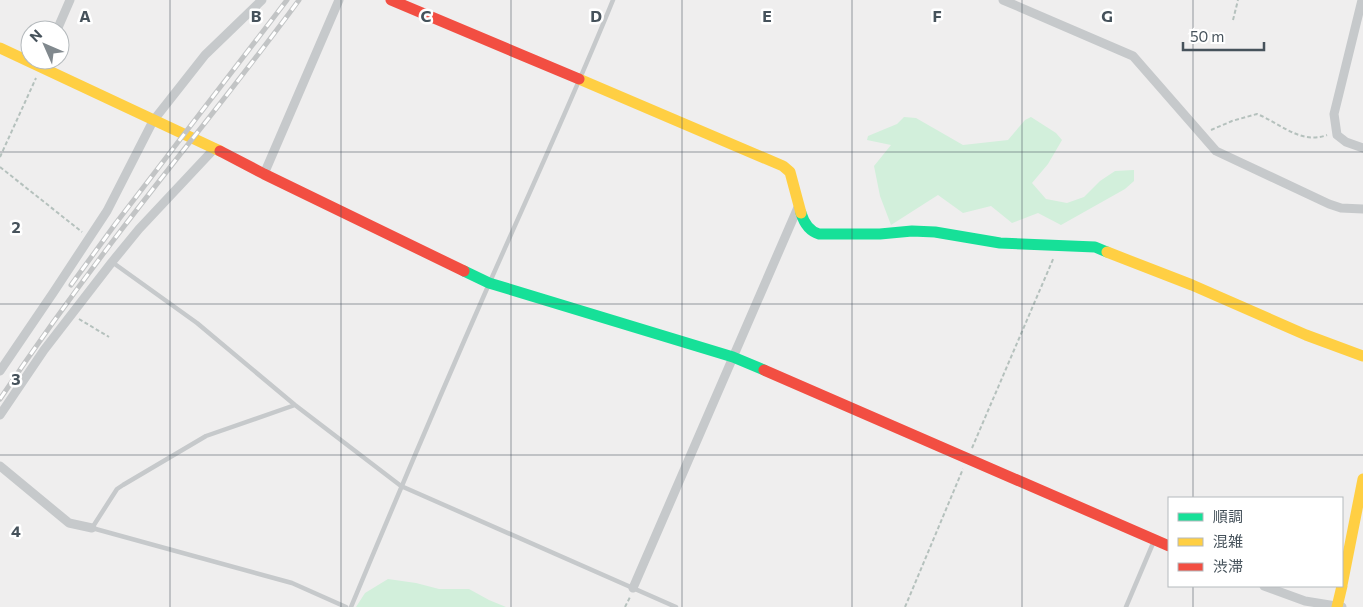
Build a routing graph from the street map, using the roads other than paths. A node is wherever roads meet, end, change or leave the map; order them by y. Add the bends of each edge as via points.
1 (70, 0) edge
2 (262, 0) edge
3 (339, 0) edge
4 (392, 0) edge
5 (613, 0) edge
6 (1003, 0) edge
7 (1362, 0) edge
8 (61, 20) edge
9 (0, 48) edge
10 (20, 55) edge
11 (56, 70) edge
12 (580, 81) junction
13 (156, 122) junction
14 (215, 148) junction
15 (1363, 148) edge
16 (264, 174) junction
17 (799, 205) junction
18 (1363, 209) edge
19 (112, 262) junction
20 (489, 283) junction
21 (1363, 356) edge
22 (733, 357) junction
23 (0, 371) edge
24 (295, 406) junction
25 (0, 415) edge
26 (0, 466) edge
27 (1363, 479) edge
28 (401, 486) junction
29 (92, 528) junction
30 (1154, 540) junction
31 (1168, 546) edge
32 (1343, 581) edge
33 (1266, 587) edge
34 (1342, 587) edge
35 (634, 588) junction
36 (1305, 604) edge
37 (346, 607) edge
38 (351, 607) edge
39 (676, 607) edge
40 (1126, 607) edge
41 (1339, 607) edge

1 - 8 street
2 - 13 street via 205,55
3 - 16 street
4 - 12 street
5 - 12 lane
6 - 18 street via 1133,56 1216,151 1329,204
7 - 15 street via 1334,114 1337,135
9 - 10 street
11 - 13 street
12 - 17 street via 783,166 790,172
12 - 20 lane
13 - 14 street
13 - 23 street via 107,211
14 - 16 street
14 - 19 street
16 - 20 street
17 - 21 street via 806,226 819,234 934,232 1000,243 1095,247
17 - 22 street
19 - 24 lane via 197,323
19 - 25 street via 70,314
20 - 22 street
20 - 28 lane
22 - 30 street
22 - 35 street
24 - 28 lane
24 - 29 lane via 206,436 123,485 117,489
26 - 29 street via 69,523
27 - 32 street
28 - 35 lane
28 - 38 lane
29 - 37 lane via 292,584
30 - 31 street
30 - 40 lane
33 - 36 street
34 - 41 street
35 - 39 lane
36 - 41 street

